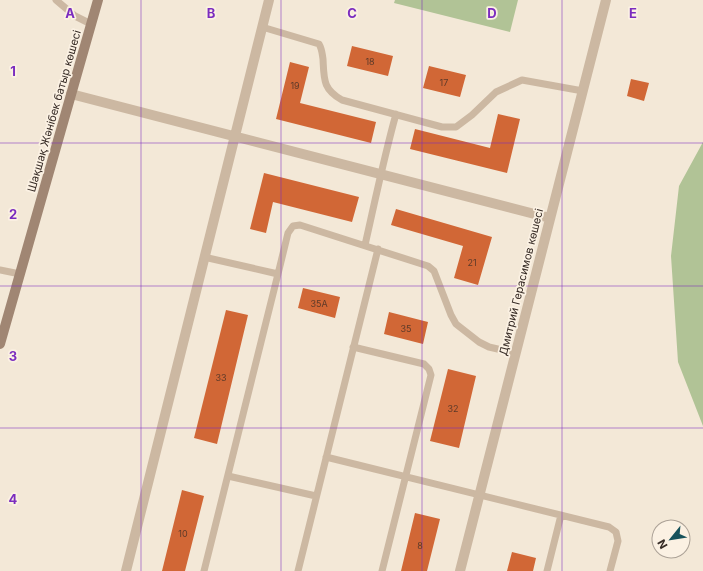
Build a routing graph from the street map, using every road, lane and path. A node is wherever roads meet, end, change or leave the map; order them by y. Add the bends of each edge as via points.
1 (56, 0) edge
2 (98, 0) edge
3 (269, 0) edge
4 (606, 0) edge
5 (91, 24) junction
6 (262, 27) junction
7 (583, 91) junction
8 (71, 94) junction
9 (396, 114) junction
10 (234, 137) junction
11 (382, 176) junction
12 (550, 218) junction
13 (365, 245) junction
14 (378, 249) junction
15 (204, 257) junction
16 (0, 270) edge
17 (20, 274) junction
18 (278, 274) junction
19 (0, 344) edge
20 (353, 347) junction
21 (515, 353) junction
22 (326, 457) junction
23 (228, 476) junction
24 (405, 477) junction
25 (480, 494) junction
26 (316, 496) junction
27 (561, 515) junction
28 (126, 571) edge
29 (204, 571) edge
30 (298, 571) edge
31 (382, 571) edge
32 (460, 571) edge
33 (547, 571) edge
34 (610, 571) edge

1 - 5 lane via 75,16
2 - 5 main road, Шақшақ Жәнібек батыр көшесі
3 - 6 street
4 - 7 street, Дмитрий Герасимов көшесі
5 - 8 main road, Шақшақ Жәнібек батыр көшесі
6 - 9 lane via 319,44 322,49 326,86 342,100
6 - 10 street
7 - 9 lane via 522,80 496,92 456,127 442,127
7 - 12 street, Дмитрий Герасимов көшесі
8 - 10 street
8 - 17 main road, Шақшақ Жәнібек батыр көшесі
9 - 11 lane
10 - 11 street
10 - 15 street
11 - 12 street
11 - 13 lane
12 - 21 street, Дмитрий Герасимов көшесі
13 - 14 lane
13 - 18 lane via 300,225 293,226 288,233
14 - 20 lane
14 - 21 lane via 428,266 434,271 456,324 489,347
15 - 18 lane
15 - 28 street
16 - 17 lane
17 - 19 main road, Шақшақ Жәнібек батыр көшесі
18 - 23 lane
20 - 22 lane
20 - 24 lane via 424,364 432,375
21 - 25 street, Дмитрий Герасимов көшесі
22 - 24 lane
22 - 26 lane
23 - 26 lane
23 - 29 lane
24 - 25 lane
24 - 31 lane
25 - 27 lane
25 - 32 street, Дмитрий Герасимов көшесі
26 - 30 lane
27 - 33 lane
27 - 34 lane via 609,527 616,532 618,540

